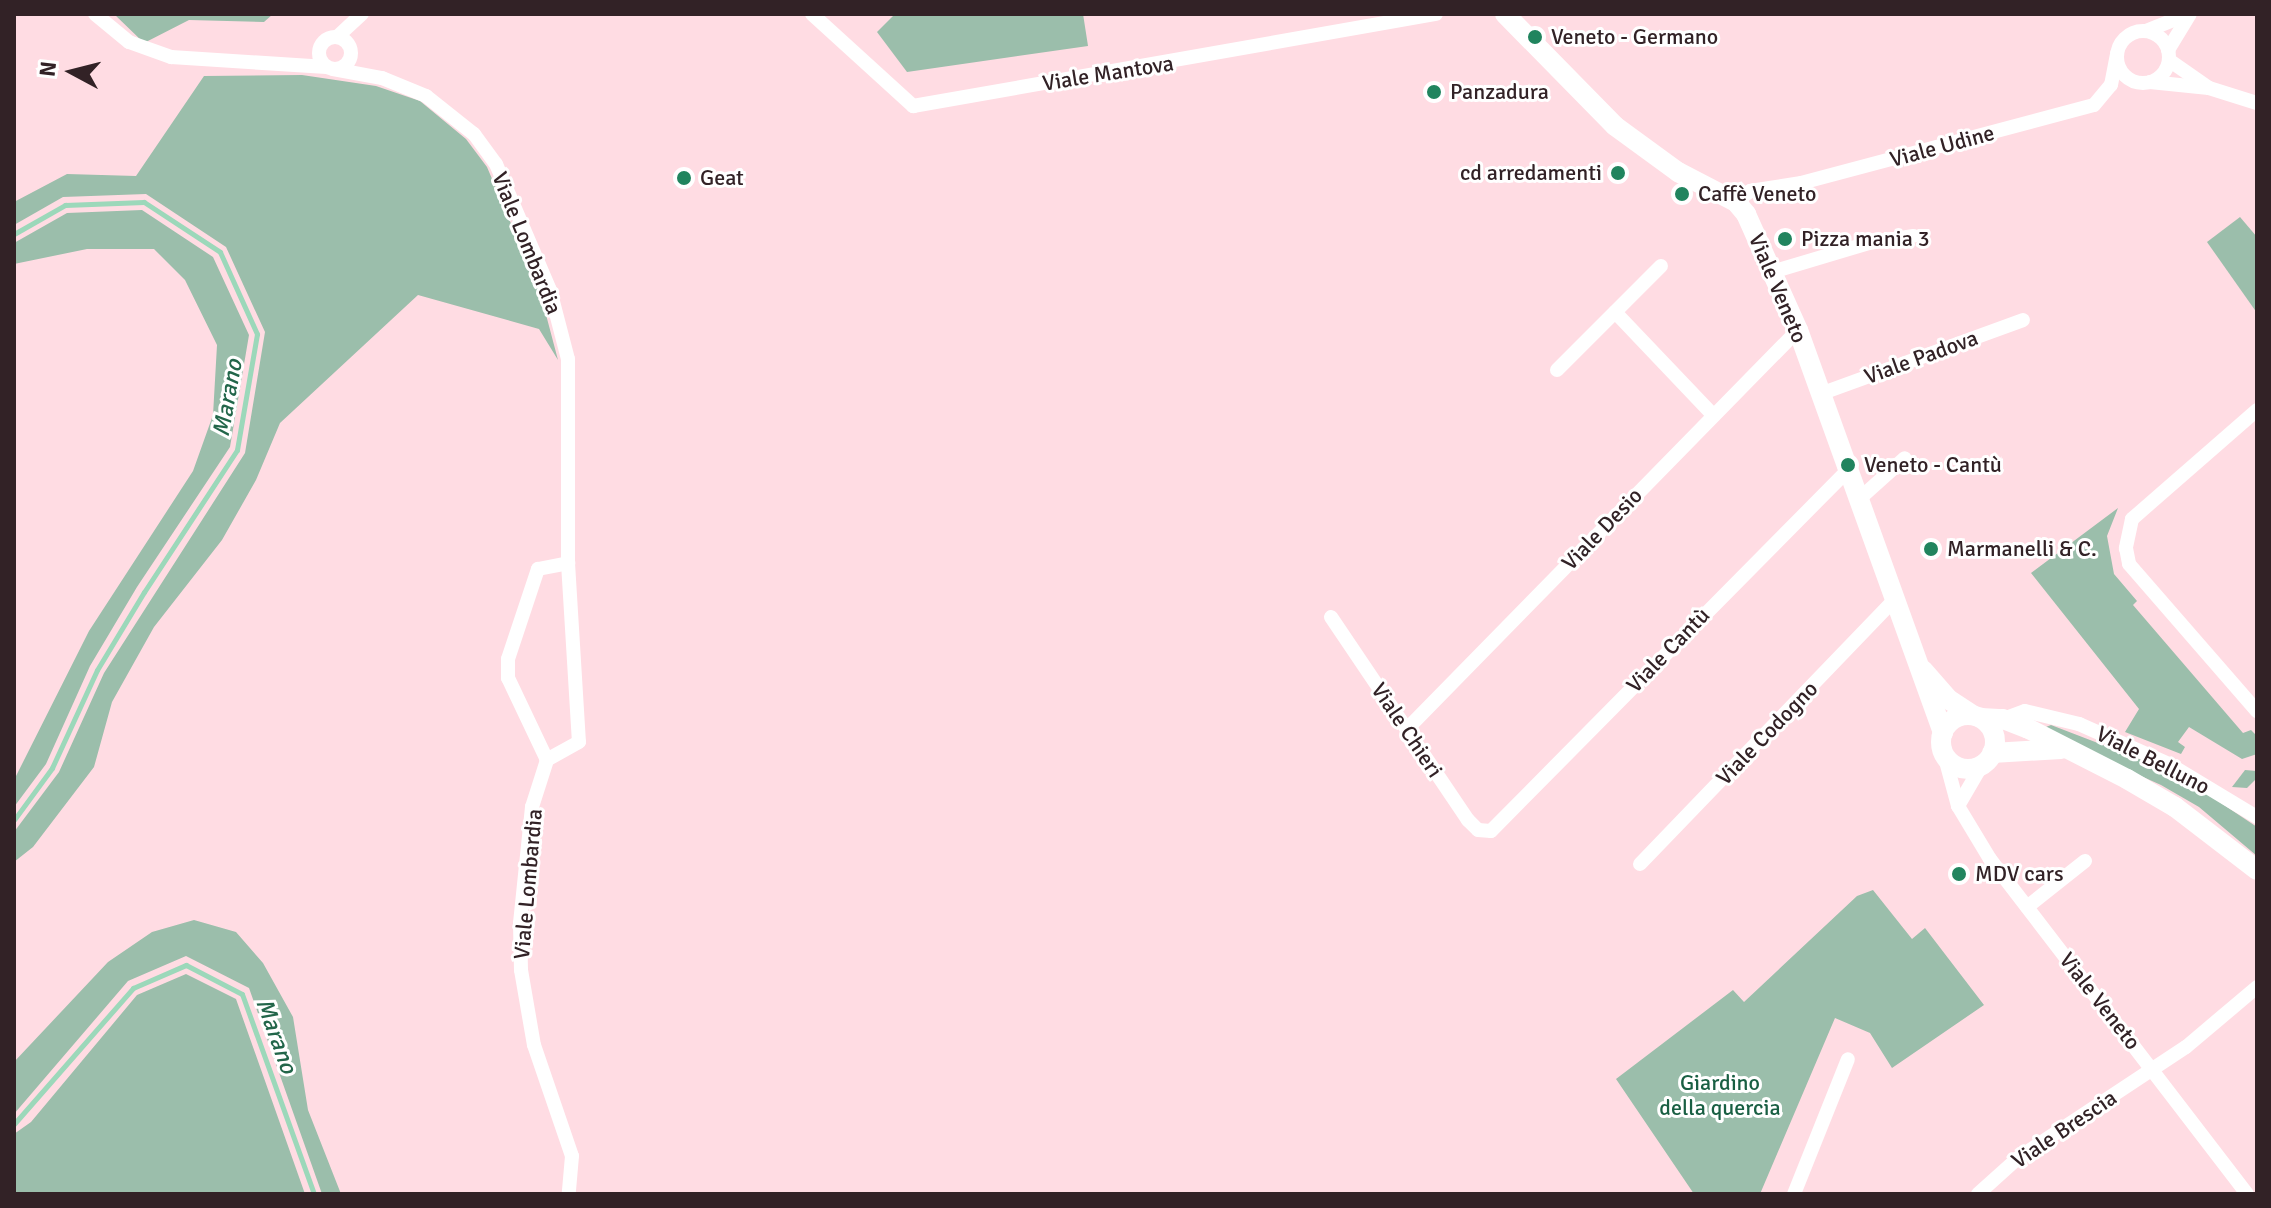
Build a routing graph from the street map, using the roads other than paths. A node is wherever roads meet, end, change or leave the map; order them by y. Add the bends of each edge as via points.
1 (95, 14) edge
2 (812, 14) edge
3 (1436, 14) edge
4 (1505, 14) edge
5 (2189, 14) edge
6 (358, 18) edge
7 (2146, 31) junction
8 (345, 45) junction
9 (319, 51) junction
10 (2117, 54) junction
11 (2169, 55) junction
12 (291, 65) junction
13 (330, 68) junction
14 (382, 78) junction
15 (2150, 82) junction
16 (2209, 88) junction
17 (2257, 103) edge
18 (1736, 202) junction
19 (1913, 236) dead end
20 (1661, 266) dead end
21 (1775, 271) junction
22 (1615, 312) junction
23 (2023, 320) dead end
24 (1798, 330) junction
25 (1557, 370) dead end
26 (1820, 394) junction
27 (2257, 410) edge
28 (1713, 415) junction
29 (1905, 458) dead end
30 (1847, 471) junction
31 (1857, 501) junction
32 (568, 563) junction
33 (1893, 601) junction
34 (1331, 617) dead end
35 (1914, 660) junction
36 (2257, 711) edge
37 (2045, 715) junction
38 (1977, 717) junction
39 (2003, 719) junction
40 (2027, 728) junction
41 (1407, 729) junction
42 (1943, 733) junction
43 (2061, 749) junction
44 (1944, 754) junction
45 (1994, 756) junction
46 (547, 760) junction
47 (1958, 806) junction
48 (2256, 814) edge
49 (1491, 831) joint
50 (2085, 861) dead end
51 (1640, 864) dead end
52 (2257, 870) edge
53 (2027, 907) junction
54 (2257, 987) edge
55 (1848, 1059) dead end
56 (2153, 1069) junction
57 (569, 1194) edge
58 (1794, 1194) edge
59 (1978, 1194) edge
60 (2247, 1194) edge

1 - 12 street, Viale Lombardia via 129,42 171,57
2 - 3 street, Viale Mantova via 913,106
4 - 18 main road via 1615,126 1678,172
5 - 7 street
5 - 11 street
6 - 8 street
7 - 10 street via 2124,39
7 - 11 street via 2160,37
8 - 9 street via 325,40
8 - 13 street via 345,66
8 - 14 street, Viale Lombardia
9 - 12 street
9 - 13 street
10 - 15 street via 2126,77
10 - 18 street, Viale Udine via 2111,85 2094,105 1801,183 1750,191
11 - 15 street via 2163,74
11 - 16 street
12 - 13 street, Viale Lombardia
13 - 14 street, Viale Lombardia
14 - 32 street, Viale Lombardia via 426,96 474,134 496,164 550,290 568,359
15 - 16 street
16 - 17 street
18 - 21 main road, Viale Veneto
19 - 21 street via 1869,243
20 - 22 street
21 - 24 main road, Viale Veneto
22 - 25 street
22 - 28 street
23 - 26 street, Viale Padova
24 - 26 main road, Viale Veneto
24 - 28 street, Viale Desio
26 - 30 main road, Viale Veneto
27 - 36 street via 2132,519 2126,548 2129,564
28 - 41 street, Viale Desio
29 - 31 street
30 - 31 main road, Viale Veneto
30 - 49 street, Viale Cantù
31 - 33 main road, Viale Veneto
32 - 46 street, Viale Lombardia via 579,742
32 - 46 street via 538,569 508,659 508,678
33 - 35 main road, Viale Veneto
33 - 51 street, Viale Codogno
34 - 41 street, Viale Chieri
35 - 38 main road, Viale Veneto via 1948,699
35 - 42 main road, Viale Veneto
37 - 39 street, Viale Belluno via 2025,711
37 - 40 street
37 - 48 street, Viale Belluno via 2079,724 2169,764
38 - 39 main road
38 - 42 main road via 1955,718
38 - 45 main road via 1992,730
39 - 40 main road
40 - 43 main road
40 - 45 main road
41 - 49 street, Viale Chieri via 1468,820 1478,830
42 - 44 main road
43 - 45 main road
43 - 52 main road via 2175,807
44 - 45 main road via 1965,769
44 - 47 street, Viale Veneto
45 - 47 street
46 - 57 street, Viale Lombardia via 532,807 520,923 521,970 534,1045 572,1156
47 - 53 street, Viale Veneto
50 - 53 street
53 - 56 street, Viale Veneto
54 - 56 street, Viale Brescia
55 - 58 street
56 - 59 street, Viale Brescia via 2018,1158
56 - 60 street, Viale Veneto

